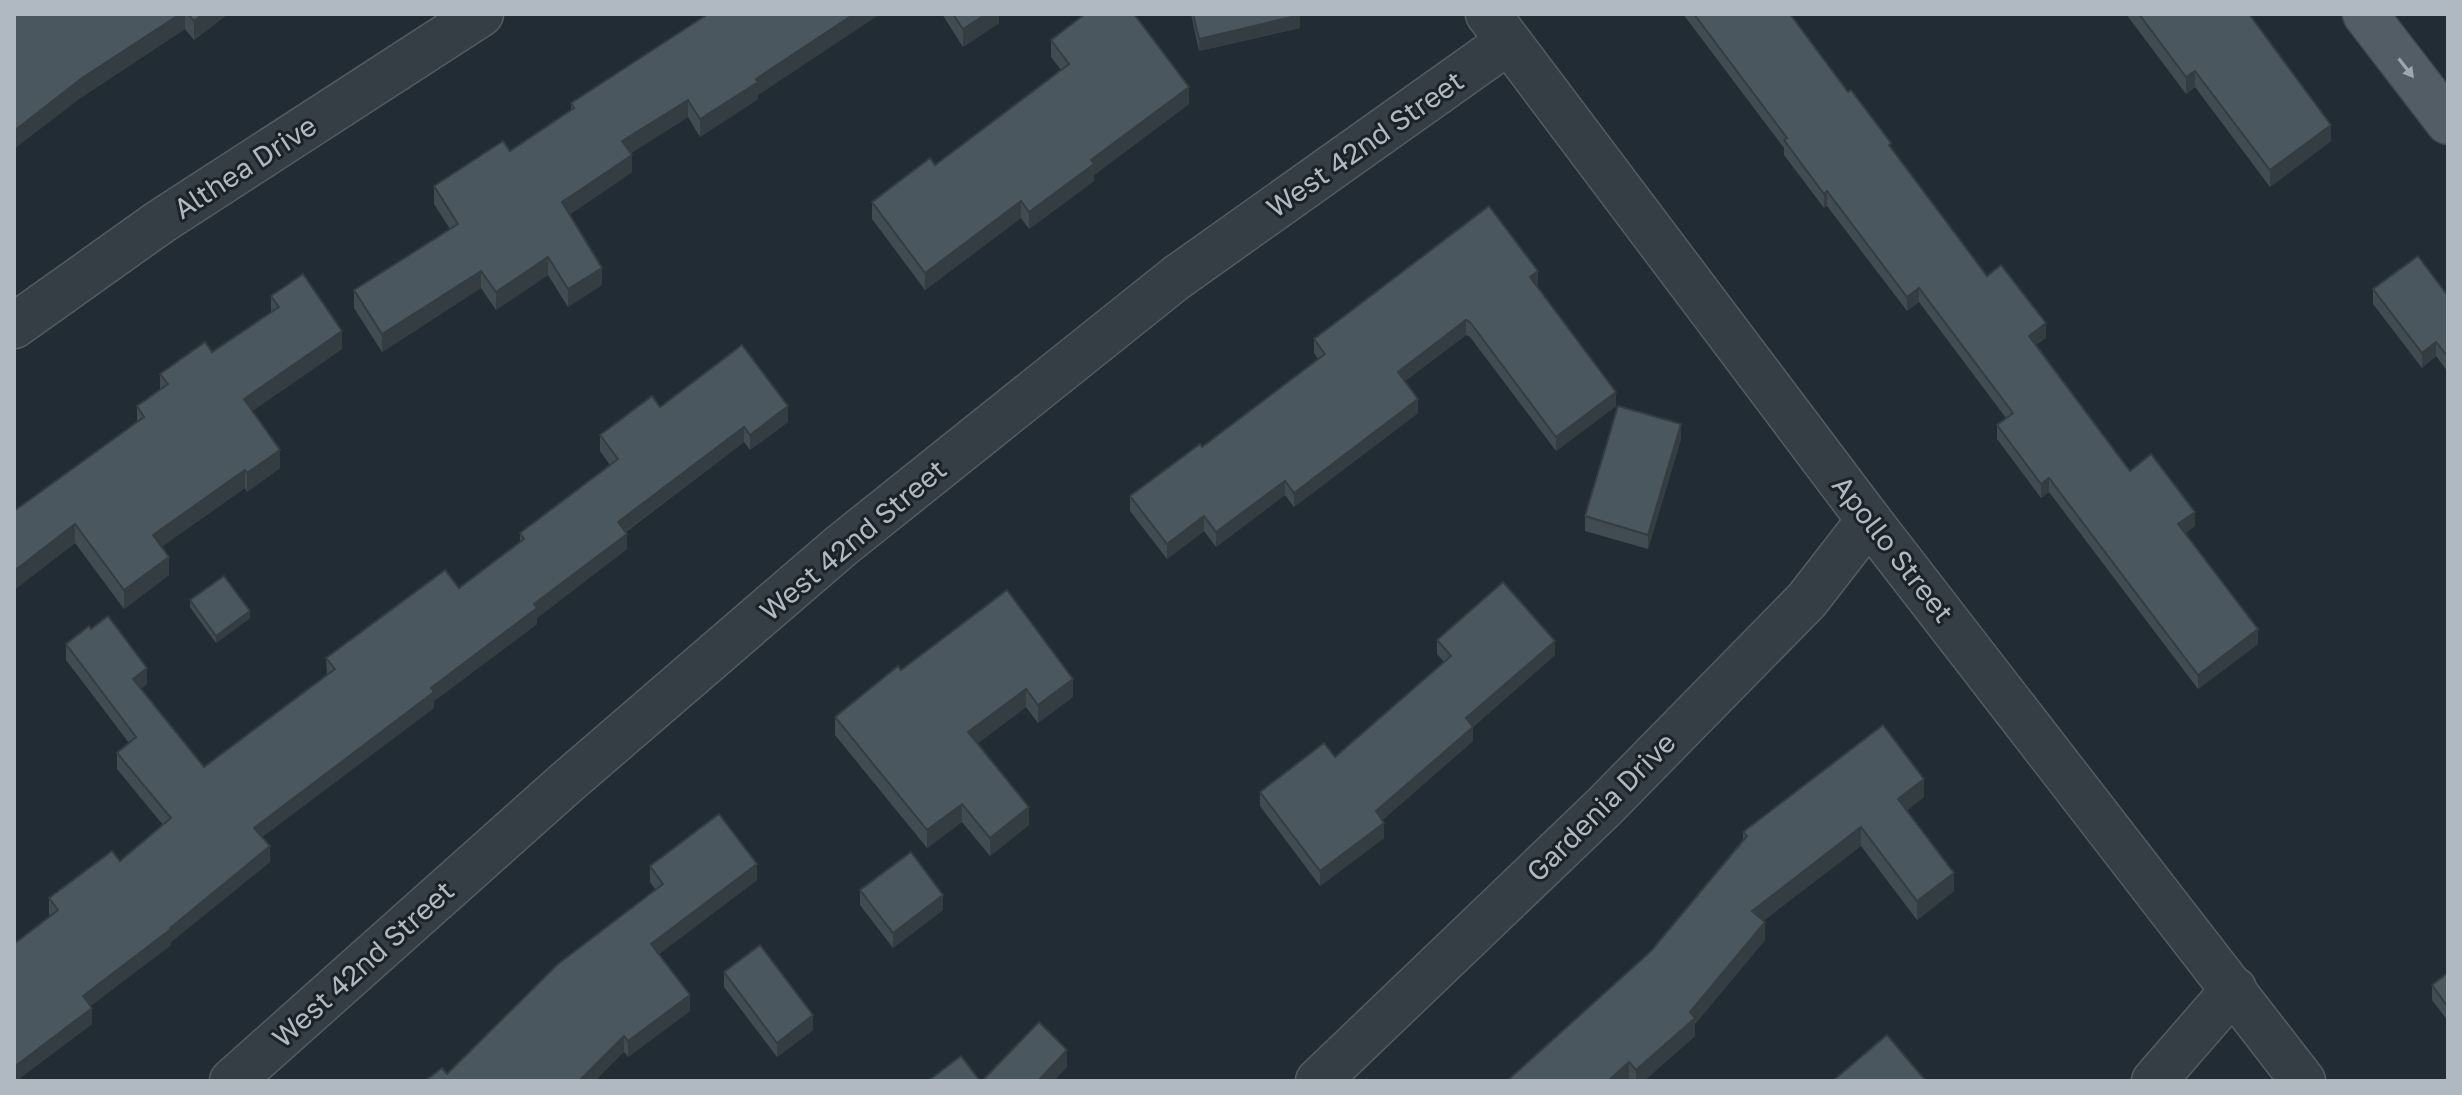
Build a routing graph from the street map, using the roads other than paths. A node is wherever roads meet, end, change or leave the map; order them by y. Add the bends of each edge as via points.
1 (481, 14) edge
2 (2365, 14) edge
3 (1498, 28) edge
4 (2448, 122) edge
5 (14, 326) edge
6 (1869, 520) junction
7 (2234, 989) junction
8 (232, 1081) edge
9 (1318, 1081) edge
10 (2154, 1081) edge
11 (2303, 1081) edge

1 - 5 street, Althea Drive via 160,222
2 -> 4 main road
3 - 6 street, Apollo Street
3 - 8 street, West 42nd Street via 841,546
6 - 7 street, Apollo Street
6 - 9 street, Gardenia Drive via 1807,600 1604,807
7 - 10 street
7 - 11 street, Apollo Street

